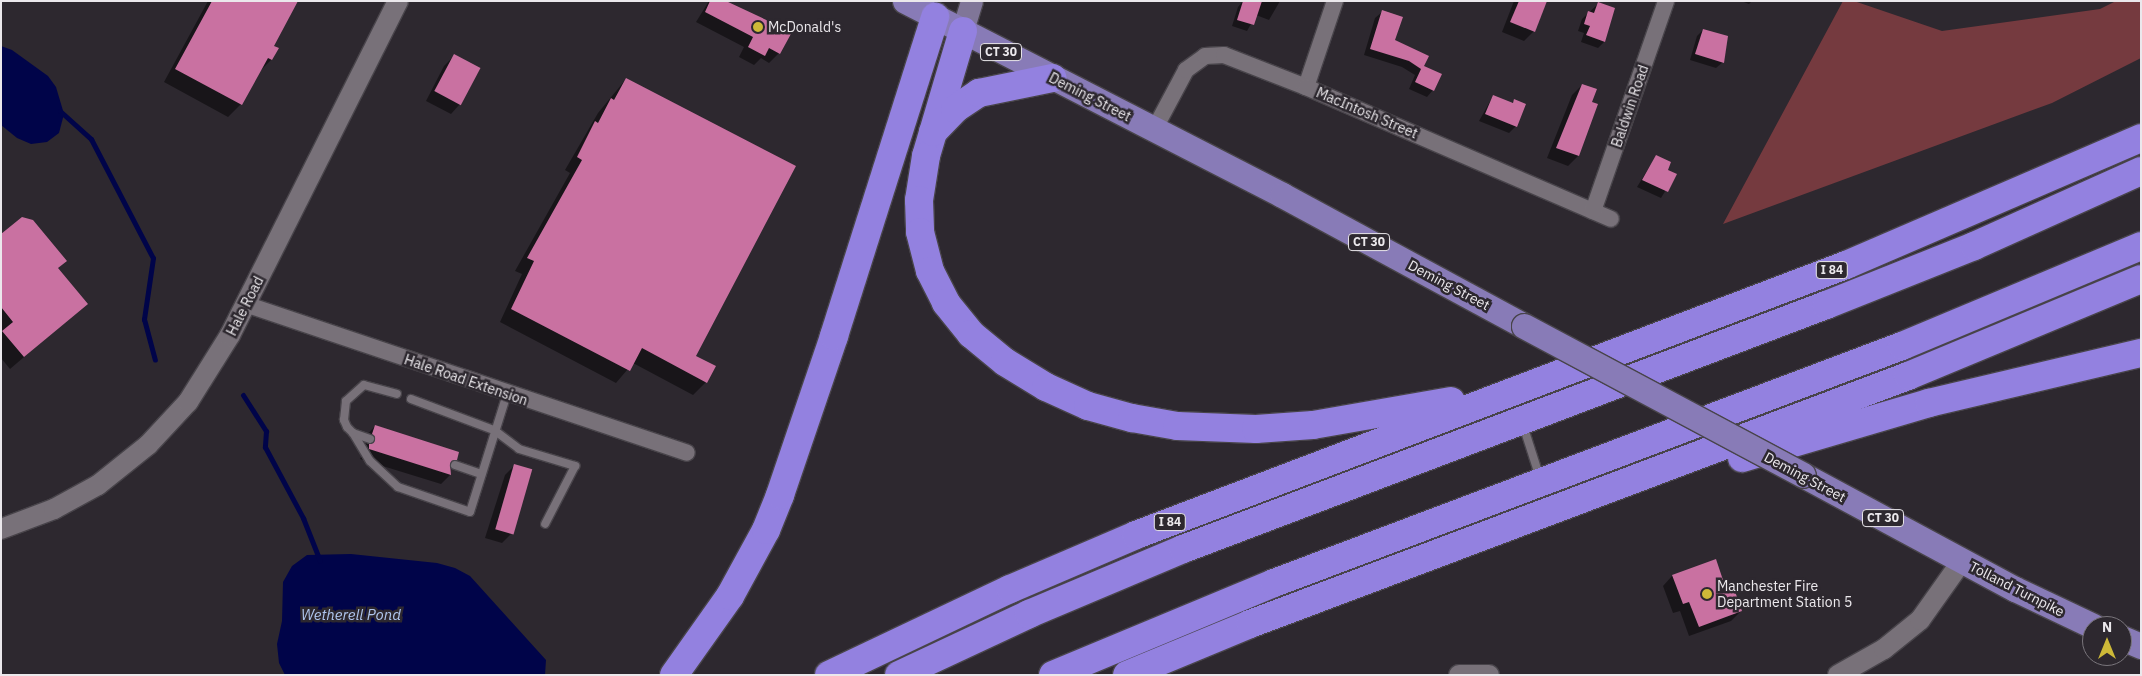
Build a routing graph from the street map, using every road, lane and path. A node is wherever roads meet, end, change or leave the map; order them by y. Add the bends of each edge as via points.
1 (398, 1) edge
2 (905, 1) edge
3 (972, 1) edge
4 (1335, 1) edge
5 (1666, 1) edge
6 (937, 9) edge
7 (963, 31) junction
8 (1052, 78) junction
9 (1306, 87) junction
10 (1154, 130) junction
11 (932, 133) junction
12 (2141, 138) edge
13 (2141, 172) edge
14 (1593, 211) junction
15 (1611, 219) dead end
16 (2141, 246) edge
17 (2141, 279) edge
18 (246, 304) junction
19 (2141, 353) edge
20 (1519, 389) junction
21 (397, 394) dead end
22 (506, 394) junction
23 (411, 399) dead end
24 (1521, 421) junction
25 (494, 430) junction
26 (353, 433) junction
27 (370, 439) dead end
28 (687, 453) dead end
29 (455, 465) dead end
30 (481, 474) junction
31 (1630, 481) junction
32 (1541, 482) junction
33 (545, 524) dead end
34 (1, 529) edge
35 (1962, 561) junction
36 (2082, 621) edge
37 (674, 675) edge
38 (829, 675) edge
39 (899, 675) edge
40 (1053, 675) edge
41 (1127, 675) edge
42 (1459, 675) edge
43 (1490, 675) edge
44 (1838, 675) edge

1 - 18 street, Hale Road
2 - 6 main road, Deming Street / CT 30
3 - 7 main road
4 - 9 street
5 - 14 street, Baldwin Road
6 - 7 main road, Deming Street / CT 30
6 - 37 highway via 780,495 766,530 730,596
7 - 8 main road, Deming Street / CT 30
7 - 11 highway
8 - 10 main road, Deming Street / CT 30
8 - 11 highway via 979,93 955,109
9 - 10 street, MacIntosh Street via 1232,57 1205,56 1186,70
9 - 14 street, MacIntosh Street
10 - 35 main road, Deming Street / CT 30, bridge
11 - 20 highway via 921,181 918,216 924,251 937,288 958,319 986,348 1025,375 1066,396 1111,413 1154,423 1202,428 1256,428 1340,421
12 - 20 highway, I 84 via 1914,237
13 - 24 highway via 1913,271
14 - 15 street, MacIntosh Street
16 - 32 highway via 1911,342
17 - 31 highway via 1981,347
18 - 22 street, Hale Road Extension
18 - 34 street, Hale Road via 200,386 148,445 80,496
19 - 31 highway via 1929,403 1756,456
20 - 38 highway, I 84 via 1136,535 993,597
21 - 26 lane via 373,385 357,388 346,401 344,410 344,420
22 - 25 lane
22 - 28 street, Hale Road Extension
23 - 25 lane
24 - 32 lane
24 - 39 highway via 1117,576
25 - 30 lane
25 - 33 lane via 519,449 575,466
26 - 27 lane
26 - 30 lane via 370,461 398,488 470,512
29 - 30 lane
31 - 41 highway via 1250,624
32 - 40 highway via 1231,600
35 - 36 main road, Tolland Turnpike / CT 30
35 - 44 street, Tolland Turnpike via 1920,620 1884,649
42 - 43 street

